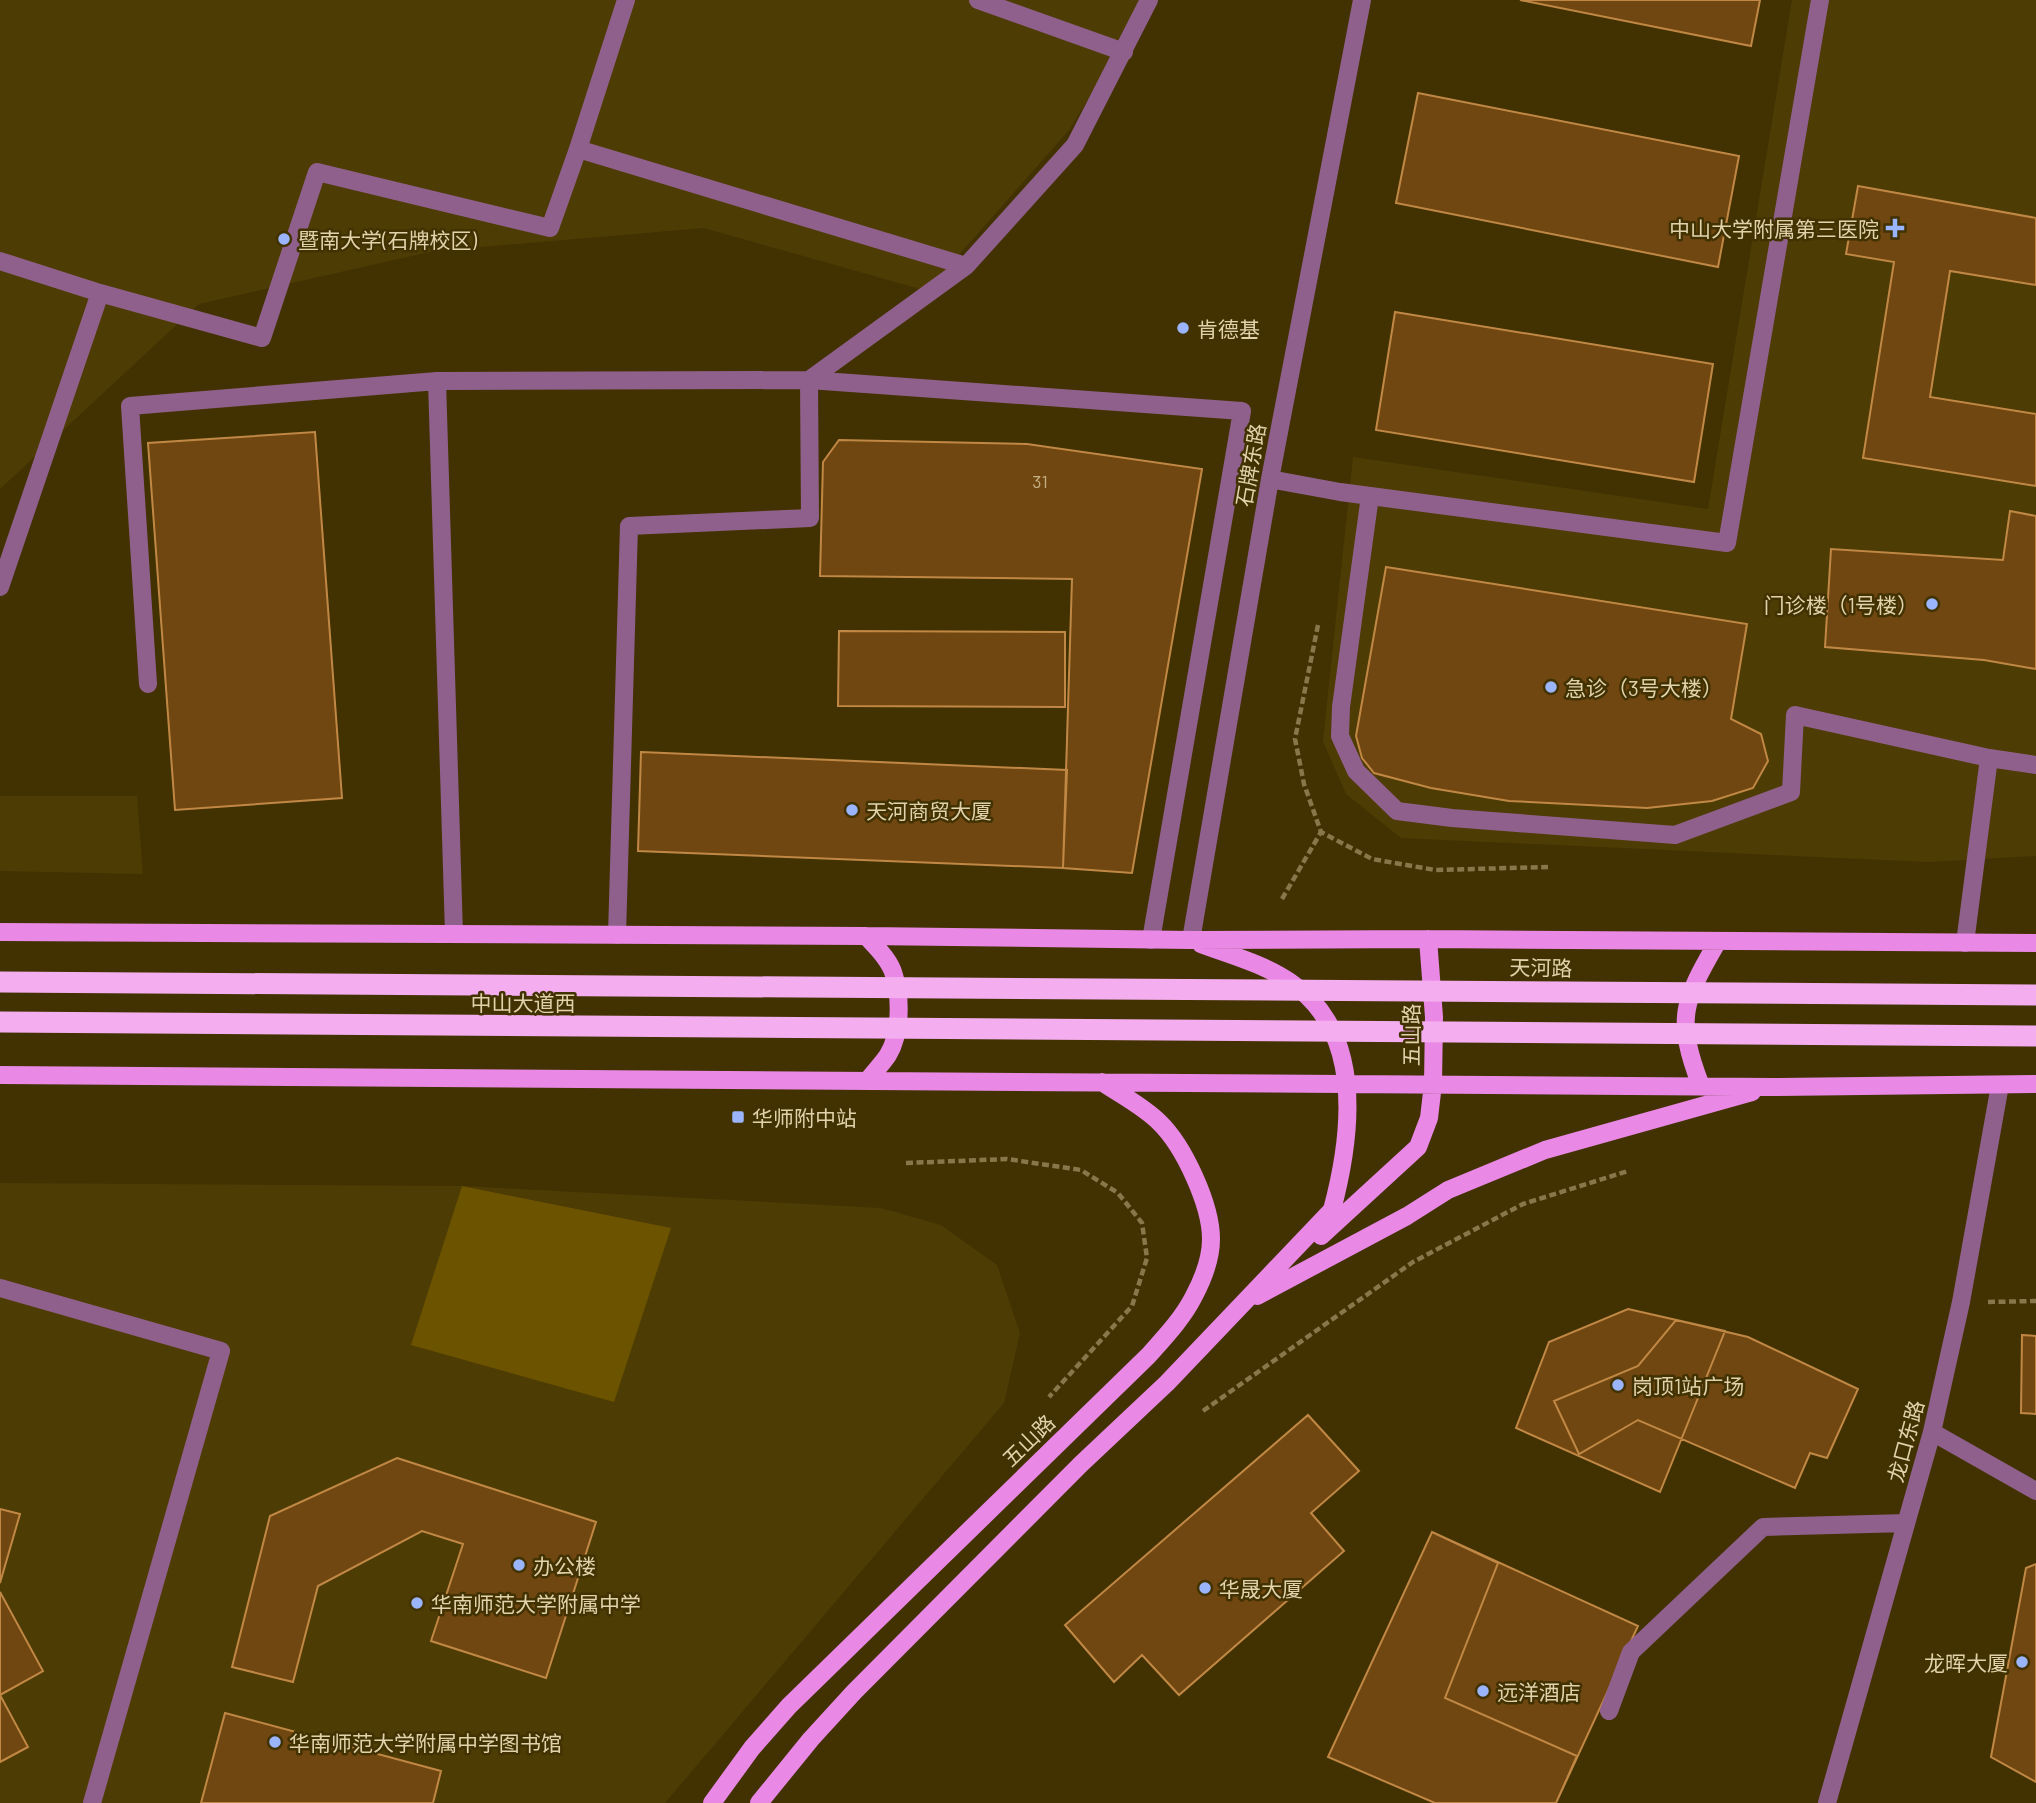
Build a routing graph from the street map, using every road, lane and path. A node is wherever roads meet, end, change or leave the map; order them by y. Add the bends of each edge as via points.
1 (626, 0) edge
2 (978, 0) edge
3 (1149, 0) edge
4 (1362, 0) edge
5 (1820, 0) edge
6 (1124, 52) junction
7 (578, 149) junction
8 (0, 261) edge
9 (966, 266) junction
10 (100, 293) junction
11 (808, 380) junction
12 (437, 381) junction
13 (1270, 479) junction
14 (1370, 496) junction
15 (0, 587) edge
16 (1318, 625) dead end
17 (148, 684) dead end
18 (1989, 758) junction
19 (2036, 765) edge
20 (1321, 832) junction
21 (1548, 867) dead end
22 (1282, 899) dead end
23 (0, 932) edge
24 (454, 934) junction
25 (617, 935) junction
26 (866, 936) junction
27 (1428, 939) junction
28 (1151, 940) junction
29 (1191, 940) junction
30 (1717, 941) junction
31 (1965, 943) junction
32 (2036, 943) edge
33 (0, 982) edge
34 (1045, 988) joint
35 (2036, 995) edge
36 (0, 1022) edge
37 (2036, 1036) edge
38 (0, 1075) edge
39 (868, 1080) junction
40 (1102, 1082) junction
41 (1347, 1084) junction
42 (1433, 1084) junction
43 (2036, 1084) edge
44 (2000, 1085) junction
45 (1701, 1086) junction
46 (1772, 1087) junction
47 (906, 1163) dead end
48 (1628, 1171) dead end
49 (0, 1288) edge
50 (2036, 1301) edge
51 (1961, 1302) junction
52 (1245, 1303) junction
53 (1049, 1397) dead end
54 (1203, 1411) dead end
55 (1932, 1432) junction
56 (2036, 1491) edge
57 (1906, 1523) junction
58 (1609, 1711) dead end
59 (92, 1803) edge
60 (712, 1803) edge
61 (759, 1803) edge
62 (1827, 1803) edge

1 - 7 street
2 - 6 street
3 - 6 street
4 - 13 street, 石牌东路
5 - 14 street via 1727,543
6 - 9 street via 1075,145
7 - 9 street
7 - 10 street via 550,228 317,172 262,338
8 - 10 street
9 - 11 street
10 - 15 street
11 - 12 street
11 - 25 street via 810,518 629,527
11 - 28 street via 1242,411
12 - 17 street via 131,406
12 - 24 street
13 - 14 street
13 - 29 street, 石牌东路
14 - 18 street via 1340,736 1356,771 1397,811 1675,835 1791,792 1795,715
16 - 20 path via 1295,739
18 - 19 street
18 - 31 street
20 - 21 path via 1372,859 1435,870
20 - 22 path
23 - 24 main road
24 - 25 main road
25 - 26 main road
26 - 28 main road
26 - 39 main road via 894,974 898,999 898,1024 889,1052
27 - 29 main road
27 - 30 main road
27 - 42 main road, 五山路
28 - 29 main road
29 - 41 main road, 五山路 via 1289,981 1311,998 1330,1024
30 - 31 main road
30 - 45 main road via 1686,1005 1686,1042
31 - 32 main road
33 - 34 highway, 中山大道西
34 - 35 highway, 天河路
36 - 37 highway, 中山大道西
38 - 39 main road
39 - 40 main road
40 - 41 main road
40 - 60 main road, 五山路 via 1160,1122 1193,1175 1211,1238 1194,1297 1148,1356 789,1706
41 - 42 main road
41 - 52 main road, 五山路 via 1348,1124 1332,1210
42 - 45 main road
42 - 52 main road, 五山路 via 1429,1118 1418,1147
43 - 44 main road
44 - 46 main road
44 - 51 street, 龙口东路
45 - 46 main road
46 - 52 main road via 1545,1150 1448,1190
47 - 53 path via 1007,1159 1081,1170 1118,1193 1142,1223 1147,1258 1132,1306
48 - 54 path via 1523,1204 1413,1262
49 - 59 street via 222,1351
50 - 51 path
51 - 55 street, 龙口东路
52 - 61 main road, 五山路 via 854,1692
55 - 56 street
55 - 57 street, 龙口东路
57 - 58 street via 1763,1527 1631,1651
57 - 62 street, 龙口东路

